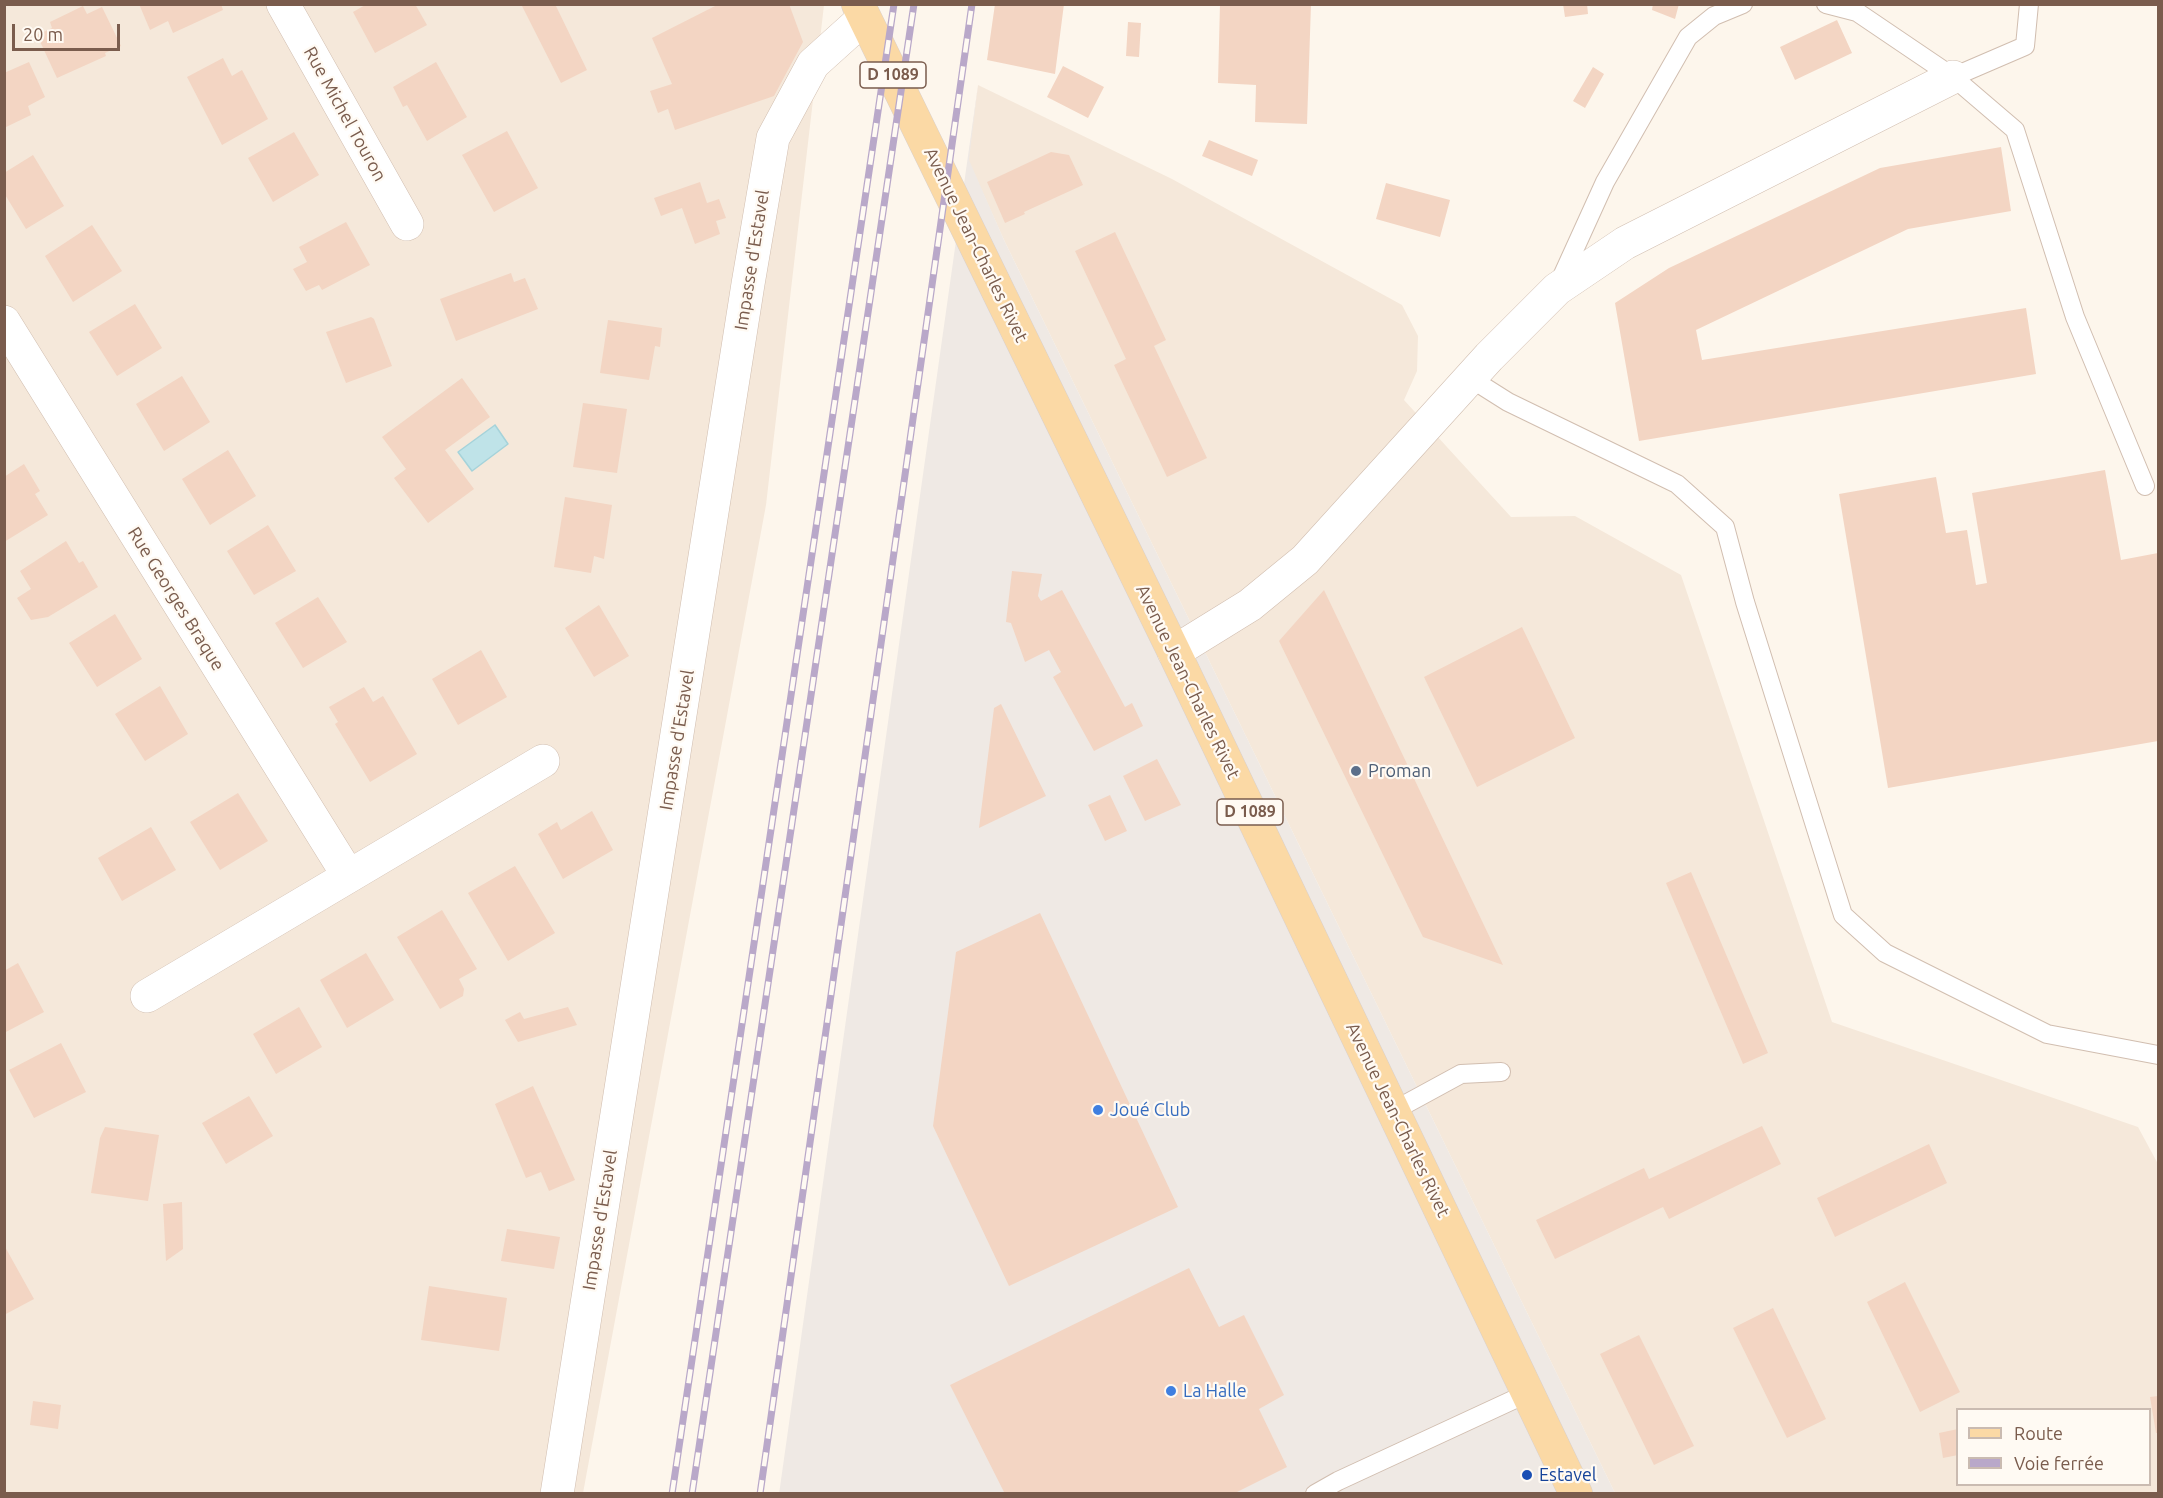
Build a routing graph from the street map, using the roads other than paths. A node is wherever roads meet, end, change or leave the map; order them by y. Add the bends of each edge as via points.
1 (283, 4) edge
2 (1743, 4) edge
3 (1826, 4) edge
4 (2029, 4) edge
5 (1713, 10) edge
6 (861, 11) edge
7 (1953, 77) junction
8 (408, 224) dead end
9 (1557, 289) junction
10 (4, 322) edge
11 (1470, 378) junction
12 (2145, 486) dead end
13 (1174, 652) junction
14 (543, 760) dead end
15 (348, 875) junction
16 (147, 996) dead end
17 (2158, 1055) edge
18 (1501, 1072) dead end
19 (1393, 1111) junction
20 (1528, 1393) junction
21 (558, 1494) edge
22 (1315, 1494) edge
23 (1576, 1494) edge

1 - 8 street, Rue Michel Touron
2 - 5 lane
3 - 7 lane via 1857,12
4 - 7 lane via 2025,46
5 - 9 lane via 1688,37 1605,182
6 - 13 main road, Avenue Jean-Charles Rivet / D 1089
6 - 21 street, Impasse d'Estavel via 813,64 772,138
7 - 9 street via 1624,243
7 - 12 lane via 2015,130 2075,318
9 - 11 street
10 - 15 street, Rue Georges Braque
11 - 13 street via 1305,560 1250,605
11 - 17 lane via 1508,402 1677,484 1725,526 1843,915 1885,953 2047,1034
13 - 19 main road, Avenue Jean-Charles Rivet / D 1089
14 - 15 street
15 - 16 street
18 - 19 lane via 1461,1074
19 - 20 main road, Avenue Jean-Charles Rivet / D 1089
20 - 22 lane
20 - 23 main road, Avenue Jean-Charles Rivet / D 1089

